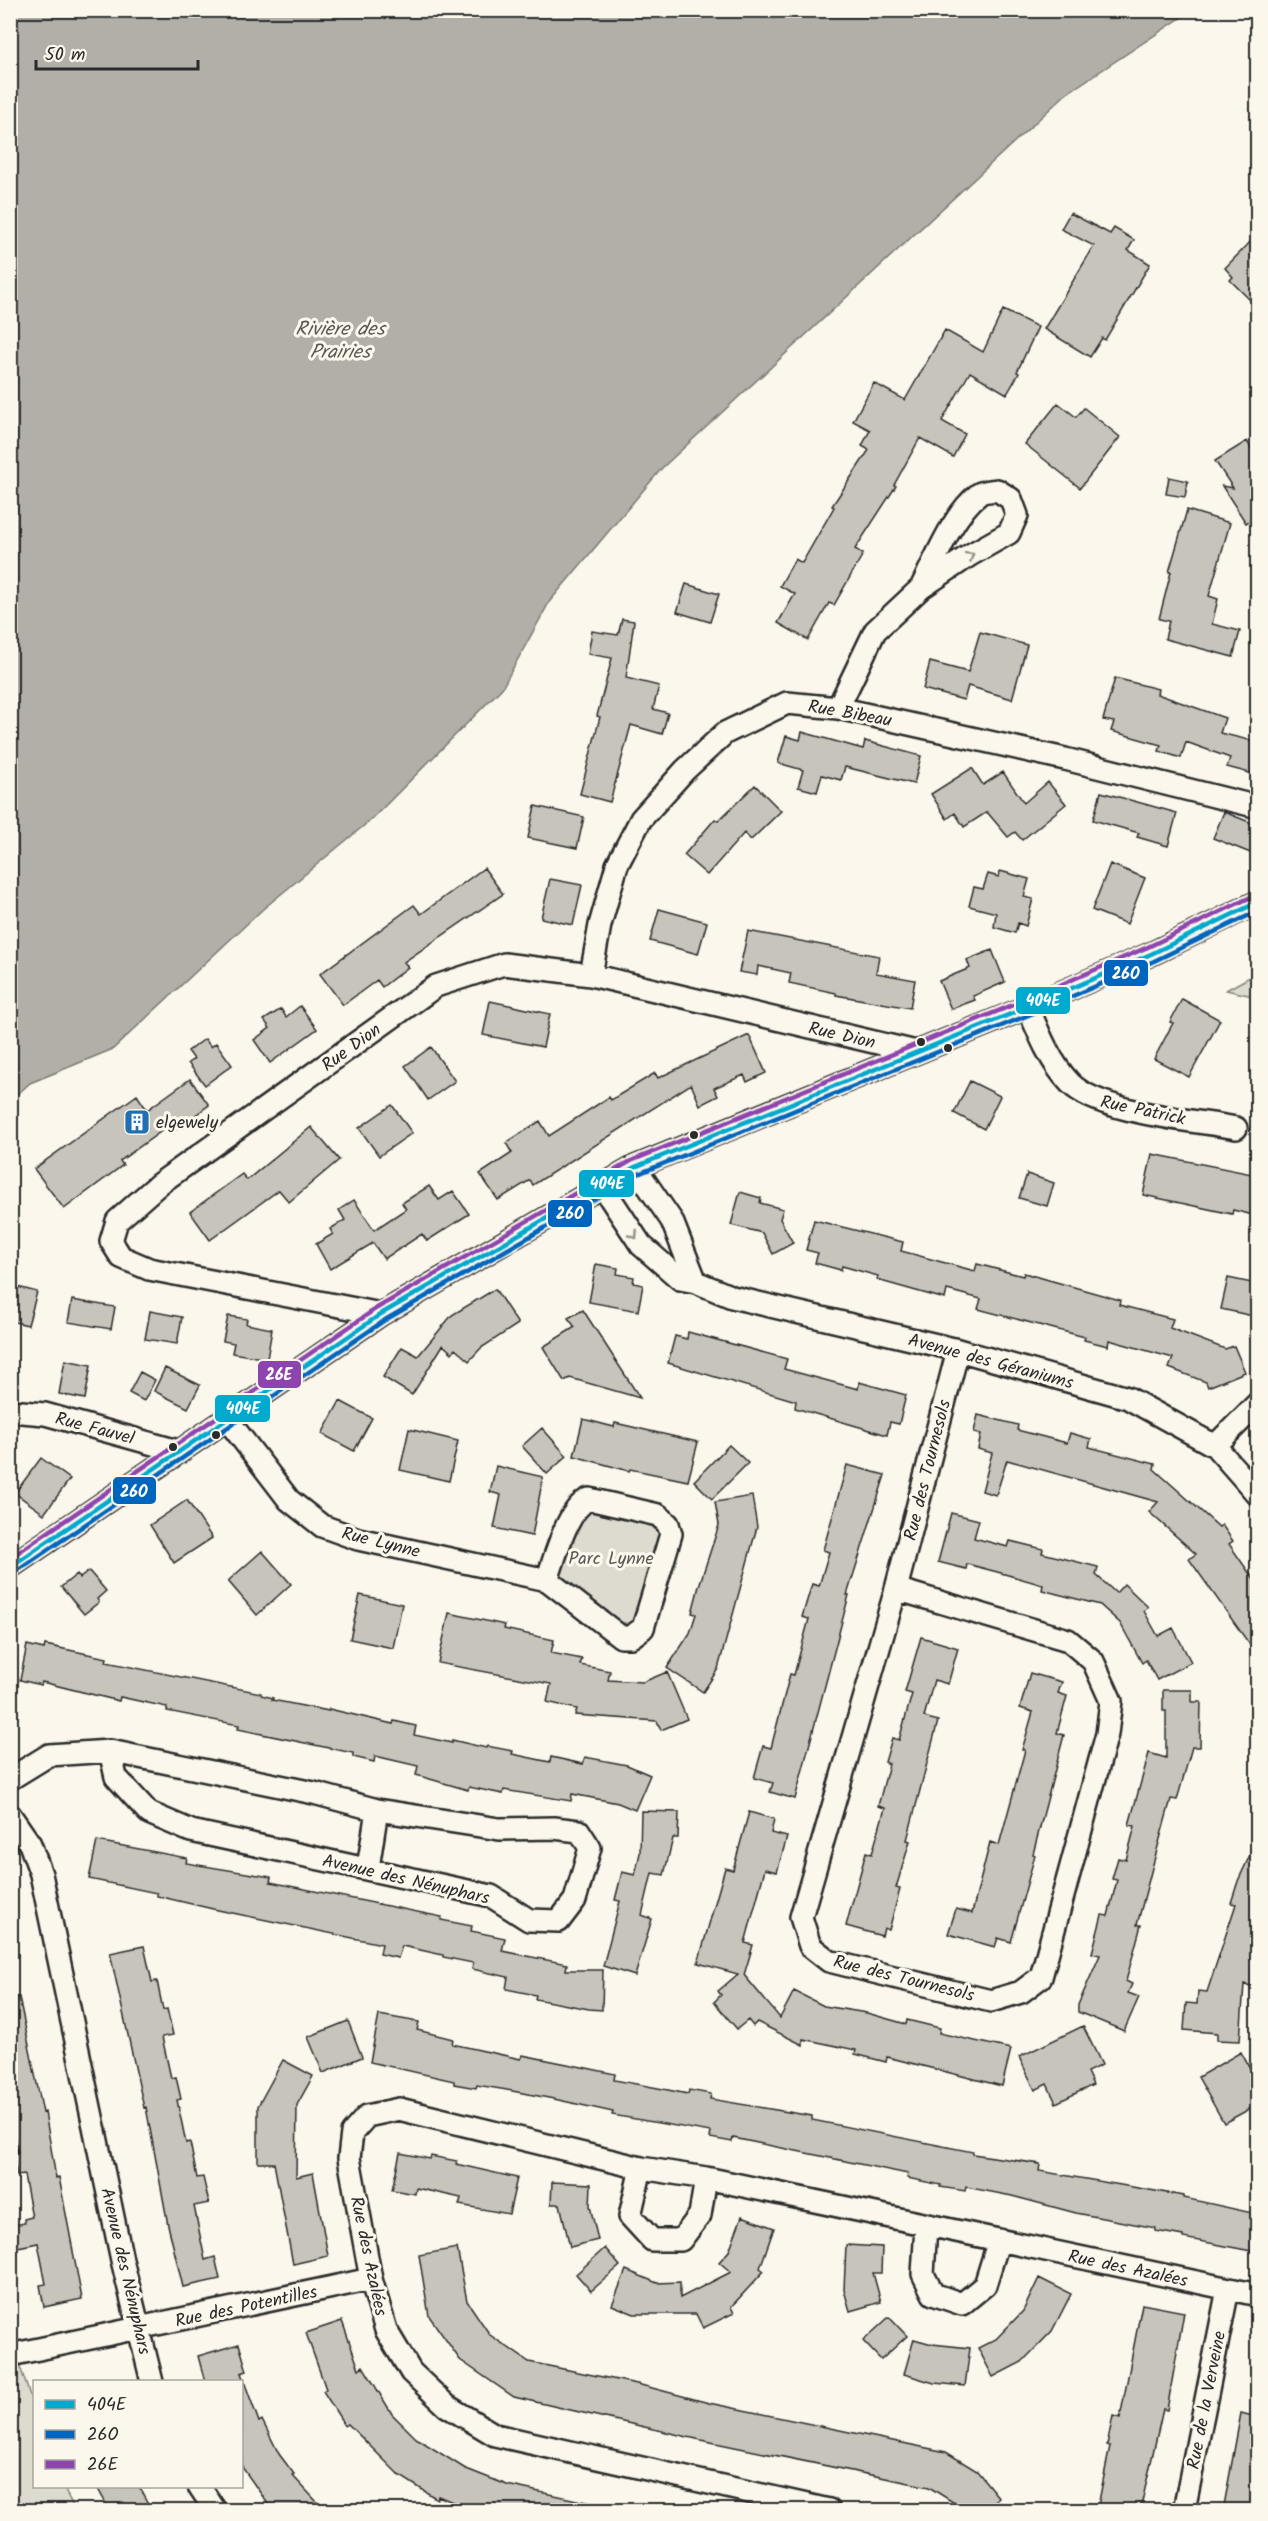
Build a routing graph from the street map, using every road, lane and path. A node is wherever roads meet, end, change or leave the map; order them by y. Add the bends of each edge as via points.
1 (921, 588) junction
2 (838, 708) junction
3 (1257, 807) edge
4 (1257, 902) edge
5 (591, 975) junction
6 (1028, 1007) junction
7 (916, 1052) junction
8 (1236, 1128) dead end
9 (635, 1167) junction
10 (605, 1185) junction
11 (696, 1282) junction
12 (381, 1314) junction
13 (958, 1350) junction
14 (1257, 1403) edge
15 (10, 1411) edge
16 (227, 1419) junction
17 (1215, 1446) junction
18 (178, 1451) junction
19 (1257, 1495) edge
20 (10, 1566) edge
21 (547, 1580) junction
22 (896, 1590) junction
23 (110, 1751) junction
24 (10, 1779) edge
25 (377, 1810) junction
26 (10, 1815) edge
27 (368, 1869) junction
28 (641, 2168) junction
29 (706, 2178) junction
30 (926, 2226) junction
31 (999, 2240) junction
32 (371, 2279) junction
33 (1228, 2289) junction
34 (1257, 2295) edge
35 (138, 2328) junction
36 (15, 2354) dead end
37 (151, 2380) edge
38 (200, 2488) edge
39 (215, 2511) edge
40 (829, 2511) edge
41 (1184, 2511) edge

1 -> 1 street via 1009,533 1017,515 1011,499 997,490 981,492 944,542
1 - 2 street via 875,631
2 - 3 street, Rue Bibeau
2 - 5 street, Rue Bibeau via 787,703 726,733 685,771 641,819 617,865
4 - 6 street via 1151,954
5 - 7 street, Rue Dion
5 - 12 street, Rue Dion via 504,964 436,986 159,1184 117,1221 111,1241 121,1257 150,1269
6 - 7 street
6 - 8 street, Rue Patrick via 1056,1064 1071,1084 1088,1097 1114,1107
7 - 9 street
9 - 10 street
9 - 11 street via 672,1221
10 -> 11 street, Avenue des Géraniums via 640,1245 680,1279
10 - 12 street
11 - 13 street, Avenue des Géraniums via 732,1297
12 - 16 street
13 - 17 street, Avenue des Géraniums via 1128,1398
13 - 22 street, Rue des Tournesols
14 - 17 street
15 - 18 street, Rue Fauvel via 45,1414
16 - 18 street
16 - 21 street, Rue Lynne via 289,1500 322,1526 358,1539
17 - 19 street, Avenue des Géraniums
18 - 20 street
21 - 21 street, Rue Lynne via 621,1636 631,1637 643,1628 670,1534 668,1524 658,1515 589,1499 581,1502
22 - 22 street, Rue des Tournesols via 801,1917 810,1946 830,1962 991,2001 1021,1992 1041,1977 1107,1734 1111,1701 1093,1661 1068,1640
23 - 24 street, Avenue des Nénuphars via 49,1755
23 - 25 street, Avenue des Nénuphars via 314,1793
23 - 27 street, Avenue des Nénuphars via 116,1777 149,1813 191,1831
25 - 27 street
25 - 27 street, Avenue des Nénuphars via 499,1829 579,1831 590,1848 575,1900 559,1921 529,1920 490,1896
26 - 35 street, Avenue des Nénuphars via 30,1844 41,1874
28 - 29 street, Rue des Azalées
28 - 29 street via 630,2216 652,2240 681,2240 700,2215
28 - 32 street, Rue des Azalées via 399,2109 367,2116 352,2133 349,2158
29 - 30 street, Rue des Azalées
30 - 31 street, Rue des Azalées
30 - 31 street via 923,2274 933,2294 962,2304 986,2285
31 - 33 street, Rue des Azalées
32 - 35 street, Rue des Potentilles
32 - 40 street, Rue des Azalées via 386,2330 411,2372 447,2406 495,2435
33 - 34 street, Rue des Azalées
33 - 41 street, Rue de la Verveine
35 - 36 street, Rue des Potentilles
35 - 37 street, Avenue des Nénuphars
38 - 39 street

